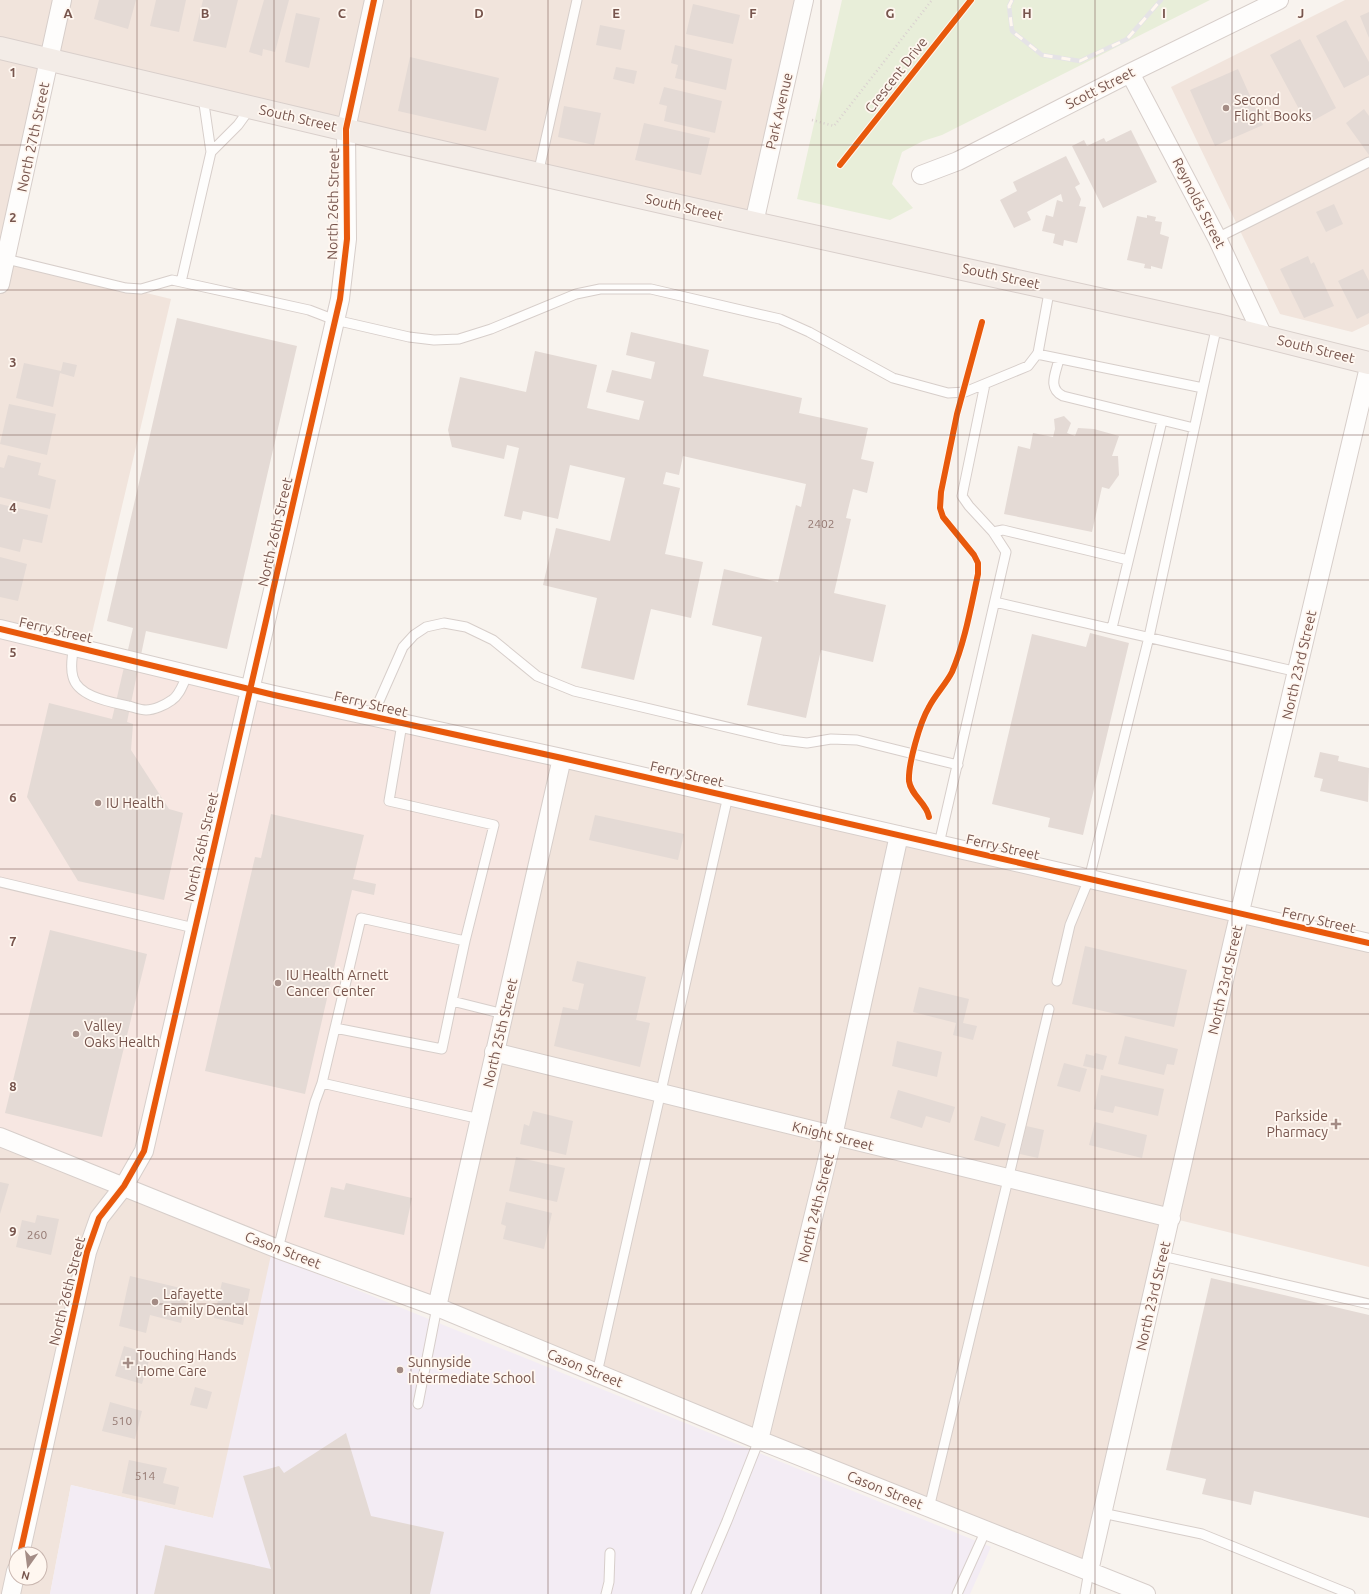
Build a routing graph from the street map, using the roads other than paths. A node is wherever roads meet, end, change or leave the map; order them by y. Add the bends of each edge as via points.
1 (62, 0) edge
2 (374, 0) edge
3 (577, 0) edge
4 (804, 0) edge
5 (1279, 0) edge
6 (0, 48) edge
7 (49, 60) junction
8 (1130, 73) junction
9 (203, 96) junction
10 (251, 107) junction
11 (346, 130) junction
12 (211, 152) junction
13 (1369, 162) edge
14 (538, 174) junction
15 (921, 175) dead end
16 (754, 223) junction
17 (6, 229) edge
18 (1217, 238) junction
19 (6, 259) junction
20 (181, 282) junction
21 (0, 284) edge
22 (1050, 287) junction
23 (335, 320) junction
24 (1217, 325) junction
25 (1263, 336) junction
26 (1037, 354) junction
27 (1059, 359) junction
28 (1369, 363) edge
29 (1369, 367) edge
30 (985, 384) junction
31 (1203, 388) junction
32 (1162, 421) junction
33 (1194, 428) junction
34 (993, 532) junction
35 (1128, 560) junction
36 (995, 602) junction
37 (1112, 628) junction
38 (0, 629) edge
39 (1148, 637) junction
40 (74, 646) junction
41 (1298, 672) junction
42 (188, 674) junction
43 (251, 689) junction
44 (372, 717) junction
45 (402, 724) junction
46 (562, 758) junction
47 (958, 765) junction
48 (728, 796) junction
49 (898, 835) junction
50 (939, 844) junction
51 (1089, 879) junction
52 (0, 882) edge
53 (1240, 914) junction
54 (194, 928) junction
55 (465, 941) junction
56 (1369, 943) edge
57 (1058, 981) dead end
58 (452, 1001) junction
59 (1049, 1009) dead end
60 (504, 1014) junction
61 (335, 1028) junction
62 (494, 1052) junction
63 (322, 1083) junction
64 (661, 1093) junction
65 (480, 1119) junction
66 (833, 1136) junction
67 (0, 1137) edge
68 (1008, 1179) junction
69 (124, 1186) junction
70 (1171, 1218) junction
71 (278, 1249) junction
72 (1162, 1256) junction
73 (1369, 1304) edge
74 (437, 1307) junction
75 (597, 1373) junction
76 (418, 1404) dead end
77 (759, 1440) junction
78 (929, 1508) junction
79 (1102, 1513) junction
80 (986, 1530) junction
81 (22, 1546) edge
82 (610, 1553) dead end
83 (1089, 1571) junction
84 (606, 1594) edge
85 (696, 1594) edge
86 (957, 1594) edge
87 (1086, 1594) edge
88 (1146, 1594) edge
89 (1350, 1594) edge

1 - 7 street, North 27th Street
2 - 11 street, North 26th Street
3 - 14 lane
4 - 16 street, Park Avenue
5 - 8 street, Scott Street
6 - 7 main road, South Street
7 - 9 main road, South Street
7 - 17 street, North 27th Street
8 - 15 street, Scott Street via 958,161
8 - 18 street, Reynolds Street
9 - 10 main road, South Street
9 - 12 lane
10 - 11 main road, South Street
10 - 12 lane via 238,125
11 - 14 main road, South Street
11 - 23 street, North 26th Street via 347,239
12 - 20 lane
13 - 18 lane
14 - 16 main road, South Street
16 - 22 main road, South Street
17 - 19 street, North 27th Street
18 - 25 street, Reynolds Street
19 - 20 lane via 126,288 141,288 172,280
19 - 21 street, North 27th Street
20 - 23 lane via 309,310
22 - 24 main road, South Street
22 - 26 lane
23 - 30 lane via 410,337 434,340 459,339 491,330 576,294 600,289 651,289 780,319 893,378 948,393 965,392
23 - 43 street, North 26th Street
24 - 25 main road, South Street
24 - 31 lane
25 - 28 main road, South Street
26 - 27 lane
26 - 30 lane via 1028,366
27 - 31 lane
27 - 32 lane via 1053,386 1056,393
29 - 41 street, North 23rd Street
30 - 34 lane via 962,496
31 - 33 lane
32 - 33 lane
32 - 35 lane
33 - 39 lane
34 - 35 lane via 1003,530
34 - 36 lane via 1006,552
35 - 37 lane
36 - 37 lane
36 - 47 lane
37 - 39 lane
38 - 40 street, Ferry Street
39 - 41 lane
39 - 51 lane
40 - 42 street, Ferry Street
40 - 42 lane via 71,664 73,678 89,695 104,700 146,710 158,708 177,696
41 - 53 street, North 23rd Street
42 - 43 street, Ferry Street
43 - 44 street, Ferry Street
43 - 54 street, North 26th Street
44 - 45 street, Ferry Street
44 - 47 lane via 403,647 426,627 444,623 466,627 494,640 537,676 574,691 782,740 807,743 831,739 857,740
45 - 46 street, Ferry Street
45 - 55 lane via 389,800 494,825
46 - 48 street, Ferry Street
46 - 60 street, North 25th Street
47 - 50 lane
48 - 49 street, Ferry Street
48 - 64 lane
49 - 50 street, Ferry Street
49 - 66 street, North 24th Street
50 - 51 street, Ferry Street
51 - 53 street, Ferry Street
51 - 57 lane via 1070,925
52 - 54 lane
53 - 56 street, Ferry Street
53 - 70 street, North 23rd Street
54 - 69 street, North 26th Street via 144,1151
55 - 58 lane
55 - 61 lane via 361,918
58 - 60 lane
58 - 61 lane via 442,1049
59 - 68 lane
60 - 62 street, North 25th Street
61 - 63 lane
62 - 64 street, Knight Street
62 - 65 street, North 25th Street
63 - 65 lane
63 - 71 lane
64 - 66 street, Knight Street
64 - 75 lane
65 - 74 street, North 25th Street
66 - 68 street, Knight Street
66 - 77 street, North 24th Street
67 - 69 street, Cason Street
68 - 70 street, Knight Street
68 - 78 lane
69 - 71 street, Cason Street
69 - 81 street, North 26th Street via 99,1218 87,1252
70 - 72 street, North 23rd Street
71 - 74 street, Cason Street
72 - 73 lane
72 - 79 street, North 23rd Street
74 - 75 street, Cason Street
74 - 76 lane
75 - 77 street, Cason Street
77 - 78 street, Cason Street
77 - 85 lane
78 - 80 street, Cason Street
79 - 83 street, North 23rd Street
79 - 89 lane via 1202,1534
80 - 83 street, Cason Street
80 - 86 lane
82 - 84 lane
83 - 87 lane
83 - 88 street, Cason Street

